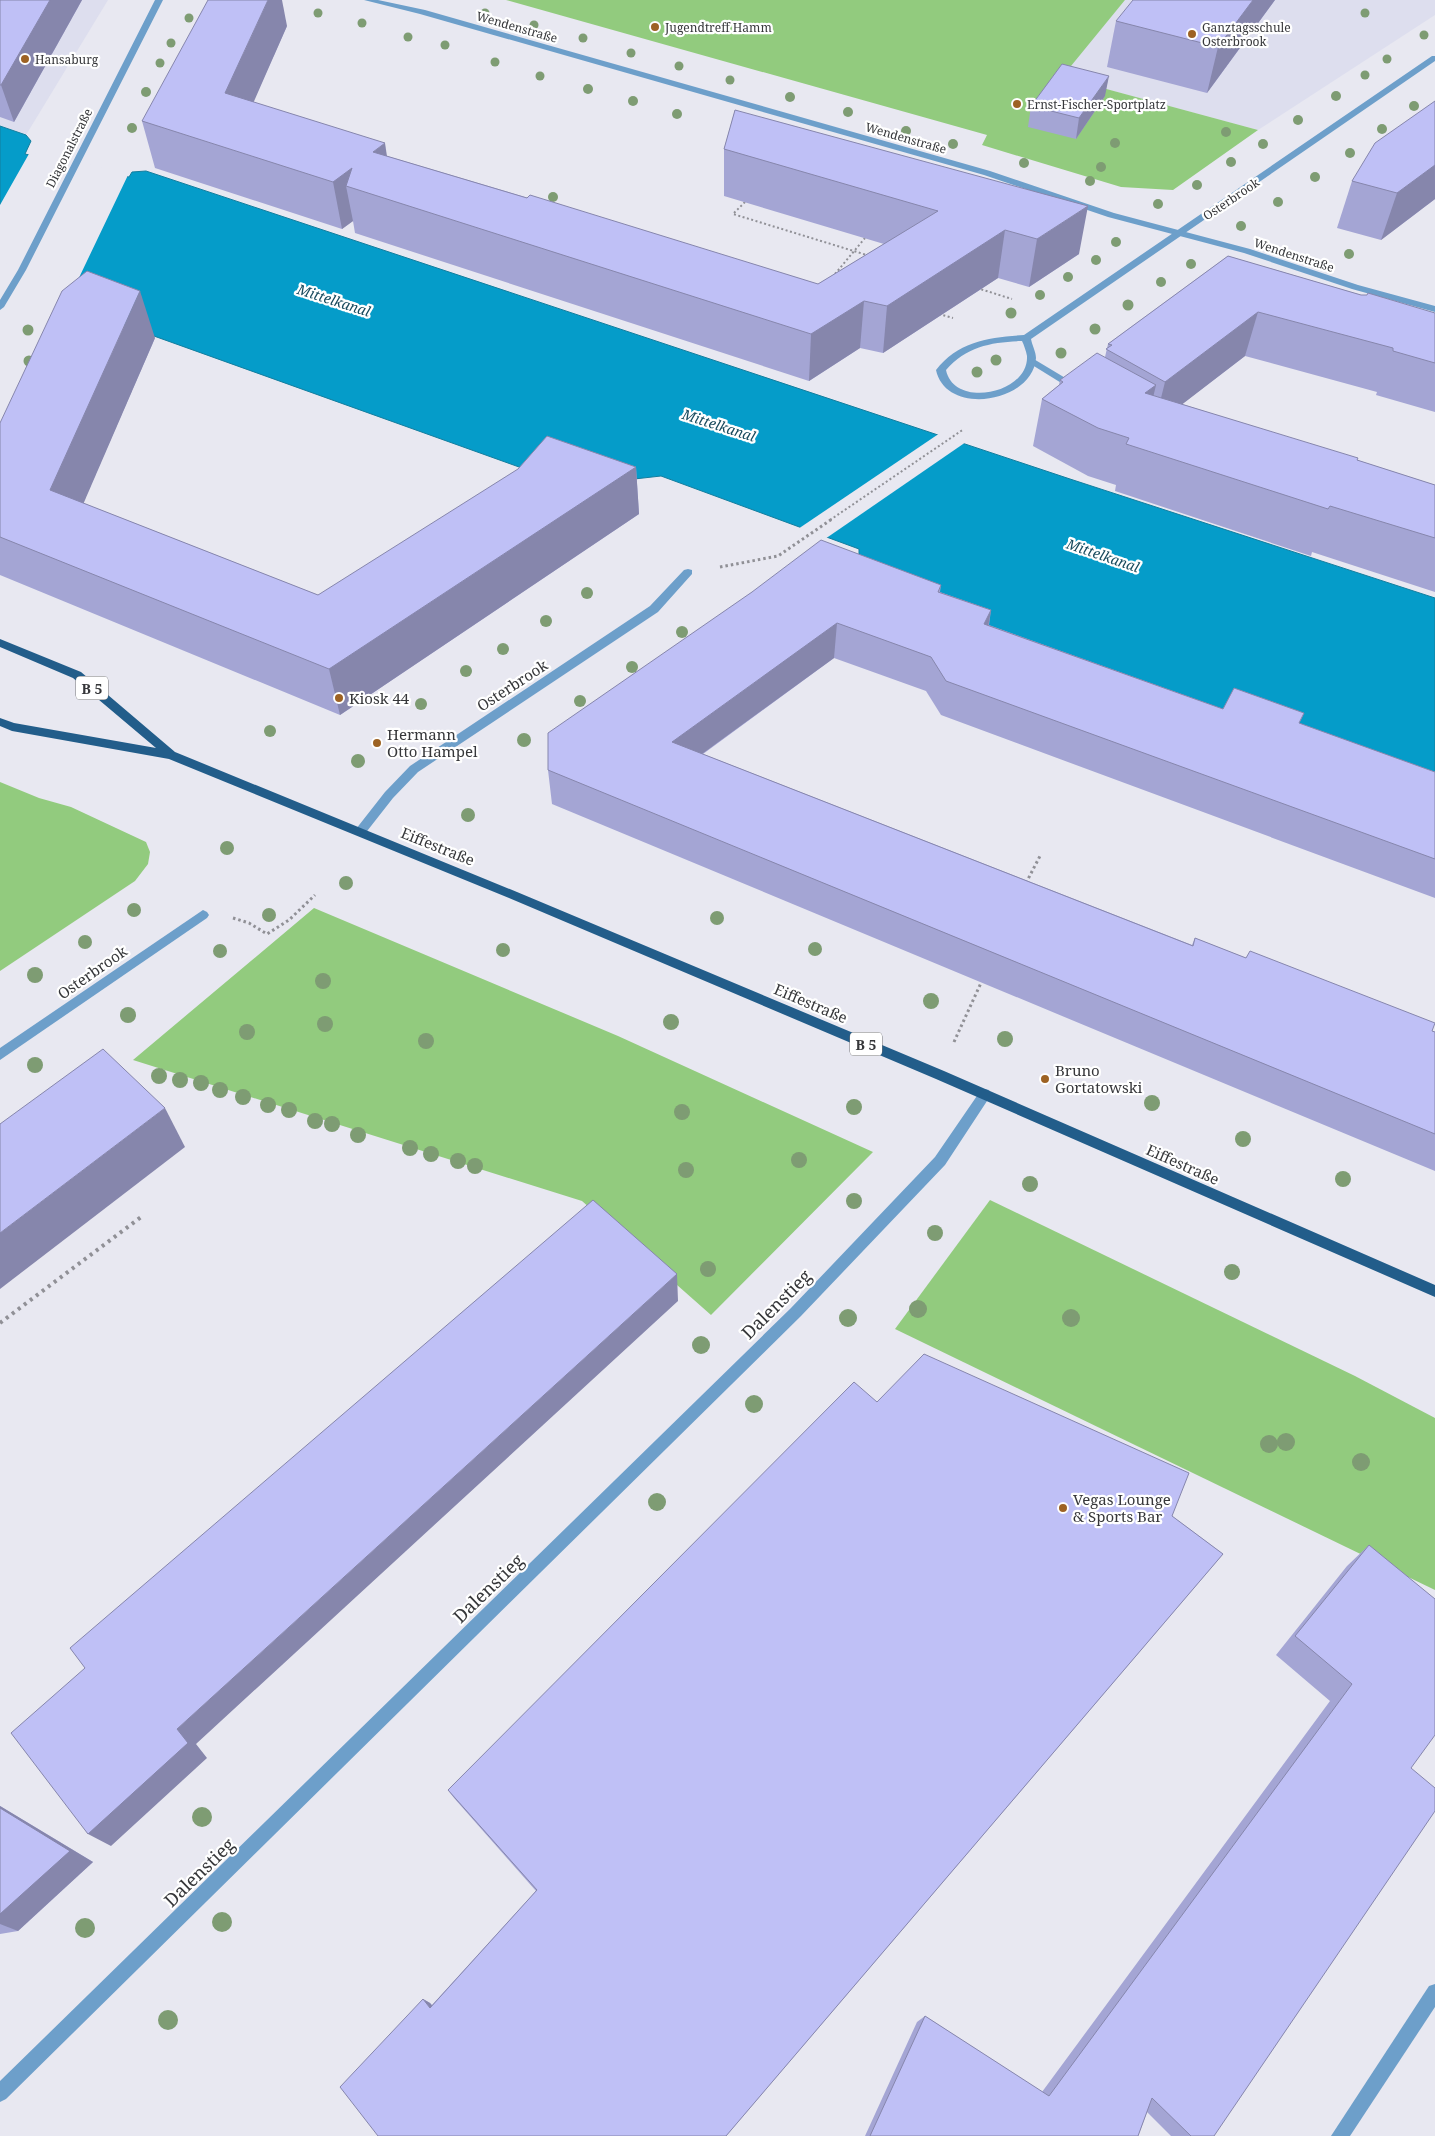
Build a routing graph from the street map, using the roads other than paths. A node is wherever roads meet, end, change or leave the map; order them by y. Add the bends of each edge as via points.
1 (159, 0) edge
2 (368, 0) edge
3 (1435, 58) edge
4 (1180, 233) junction
5 (0, 307) edge
6 (1435, 309) edge
7 (1026, 338) junction
8 (1032, 360) junction
9 (1086, 395) edge
10 (688, 572) road end
11 (0, 643) edge
12 (0, 722) edge
13 (171, 755) junction
14 (360, 832) junction
15 (203, 915) dead end
16 (0, 1055) edge
17 (985, 1094) junction
18 (1435, 1291) edge
19 (1435, 1992) edge
20 (0, 2093) edge
21 (1340, 2136) edge

1 - 5 street, Diagonalstraße via 22,270
2 - 4 street, Wendenstraße via 432,15 977,170 1111,215
3 - 4 street, Osterbrook
4 - 6 street, Wendenstraße
4 - 7 street, Osterbrook
7 - 8 street via 1033,350
7 - 8 street via 980,342 960,350 941,370 944,381 957,391 990,396 1006,392 1018,384 1029,371
8 - 9 street
10 - 14 street, Osterbrook via 654,609 414,769 388,795
11 - 13 main road, Eiffestraße / B 5 via 77,676
12 - 13 main road, Eiffestraße / B 5 via 12,727
13 - 14 main road, Eiffestraße / B 5
14 - 17 main road, Eiffestraße / B 5
15 - 16 street, Osterbrook
17 - 18 main road, Eiffestraße / B 5
17 - 20 street, Dalenstieg via 940,1161 796,1312
19 - 21 street

